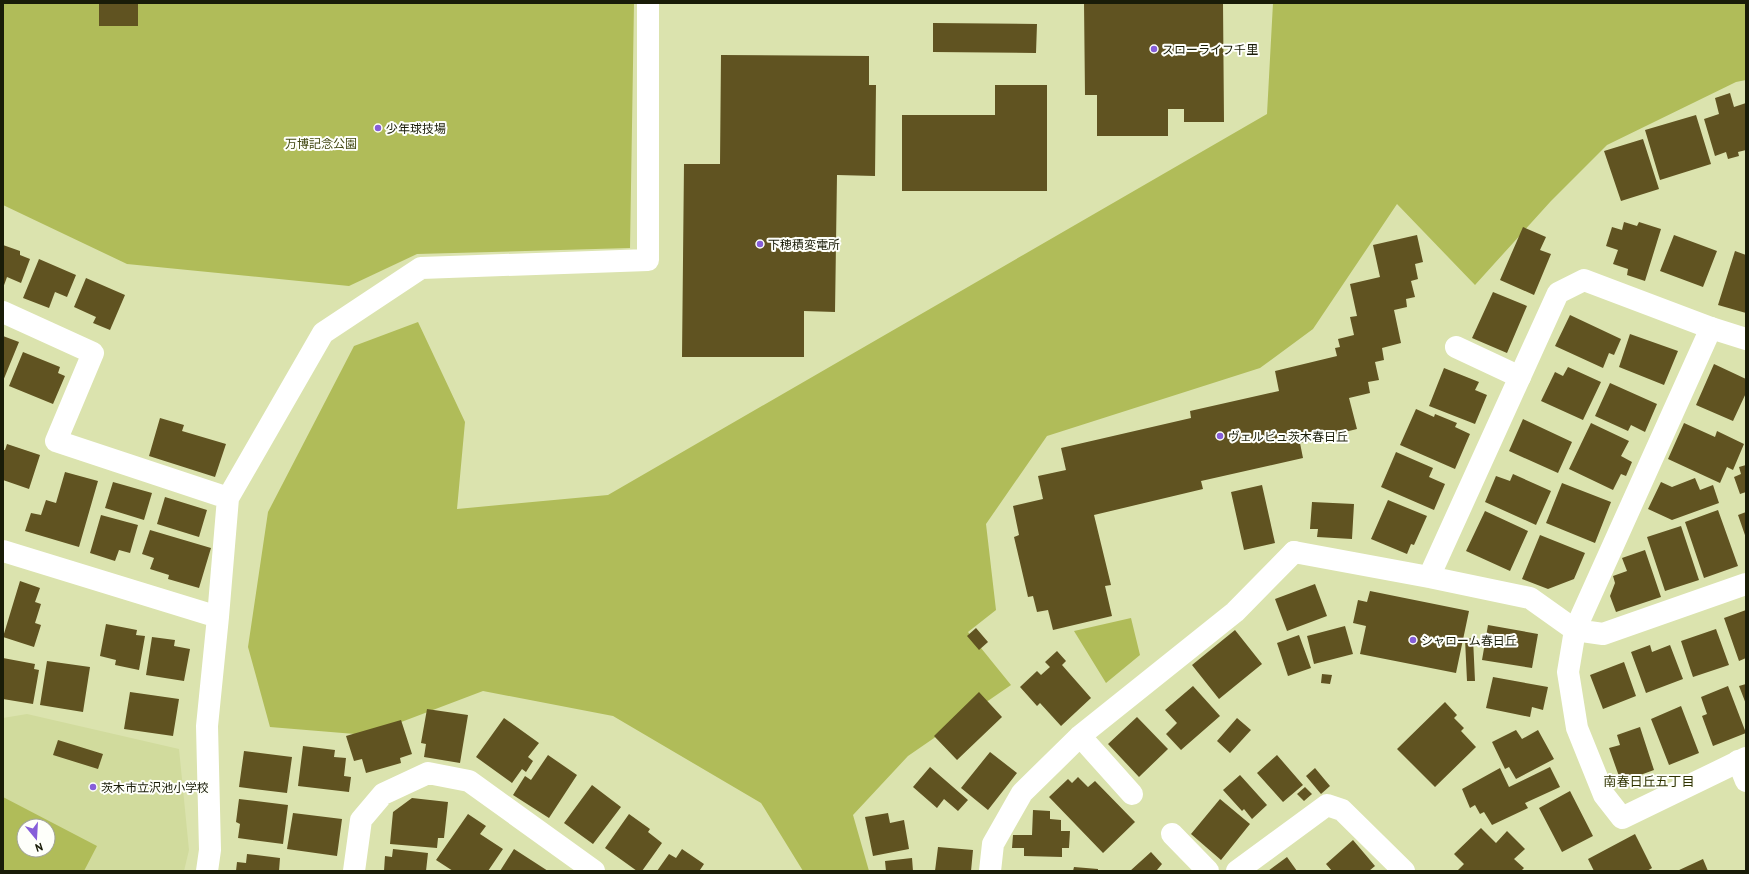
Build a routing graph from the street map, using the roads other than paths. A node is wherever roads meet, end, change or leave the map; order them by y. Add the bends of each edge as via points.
1 (648, 3) edge
2 (3, 312) edge
3 (1711, 328) junction
4 (1746, 339) edge
5 (1456, 347) dead end
6 (1520, 377) junction
7 (228, 498) junction
8 (3, 551) edge
9 (1429, 577) junction
10 (1746, 584) edge
11 (218, 617) junction
12 (1575, 630) junction
13 (1080, 736) junction
14 (1742, 759) edge
15 (1746, 781) edge
16 (1132, 794) dead end
17 (1172, 834) dead end
18 (589, 870) edge
19 (207, 871) edge
20 (354, 871) edge
21 (990, 871) edge
22 (1208, 871) edge
23 (1237, 871) edge
24 (1404, 871) edge

1 - 7 street via 648,260 421,268 323,333
2 - 7 street via 93,353 56,441
3 - 4 street
3 - 6 street via 1584,280 1558,293
3 - 12 street
5 - 6 street
6 - 9 street
7 - 11 street
8 - 11 street
9 - 12 street via 1530,598
9 - 13 street via 1294,552 1235,612
10 - 12 street via 1603,634
11 - 19 street via 207,726 210,850
12 - 14 street via 1568,672 1576,728 1604,795 1622,818
13 - 16 street
13 - 21 street via 1022,793 993,844
14 - 15 street
17 - 22 street
18 - 20 street via 469,781 428,773 382,794 361,820
23 - 24 street via 1327,805 1342,810

